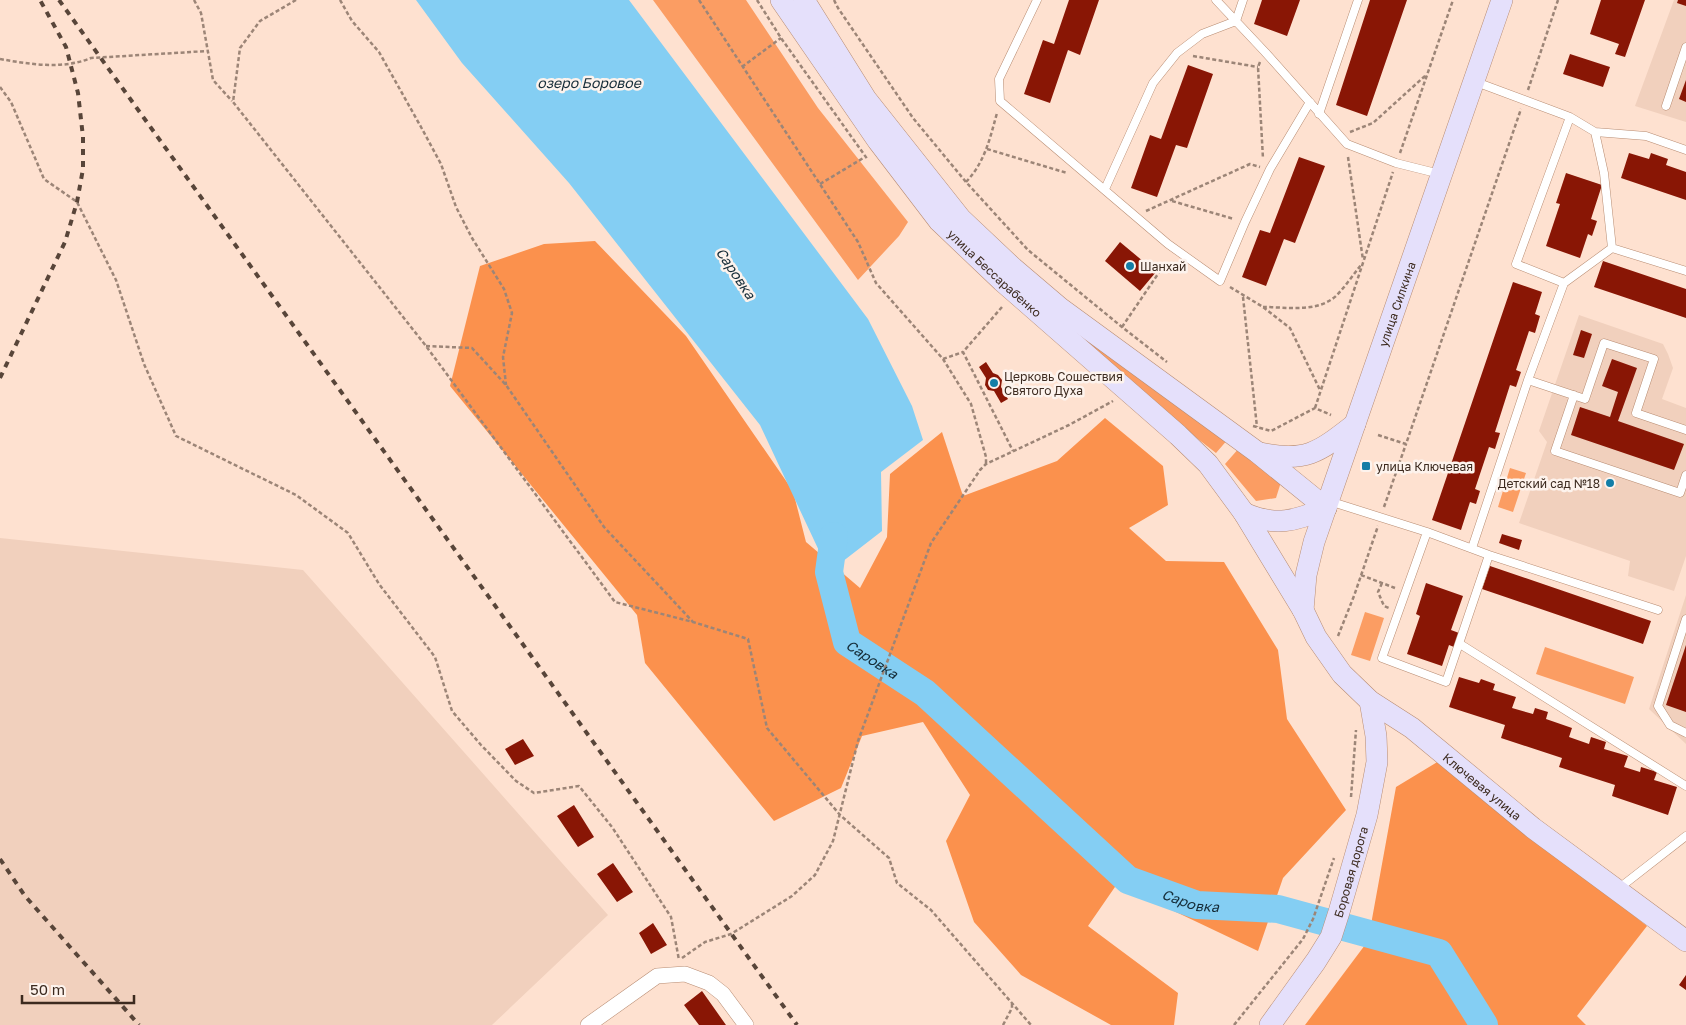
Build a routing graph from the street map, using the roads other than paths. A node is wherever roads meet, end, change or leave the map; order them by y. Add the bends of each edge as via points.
1 (781, 0) edge
2 (804, 0) edge
3 (1036, 0) edge
4 (1216, 0) edge
5 (1243, 0) edge
6 (1358, 0) edge
7 (1502, 0) edge
8 (1236, 21) junction
9 (809, 26) junction
10 (1686, 47) edge
11 (1474, 81) junction
12 (1310, 102) junction
13 (1666, 106) dead end
14 (1319, 114) junction
15 (1570, 116) junction
16 (1595, 132) junction
17 (1686, 150) edge
18 (1442, 174) junction
19 (1105, 189) junction
20 (1612, 248) junction
21 (1686, 271) edge
22 (1564, 283) junction
23 (1528, 380) junction
24 (1574, 395) junction
25 (1355, 424) junction
26 (1686, 430) edge
27 (1257, 452) junction
28 (1686, 474) edge
29 (1327, 504) junction
30 (1244, 513) junction
31 (1427, 532) junction
32 (1472, 548) junction
33 (1489, 555) junction
34 (1303, 610) junction
35 (1658, 610) dead end
36 (1686, 619) edge
37 (1460, 644) junction
38 (1370, 701) junction
39 (1686, 733) edge
40 (1686, 786) edge
41 (1686, 836) edge
42 (1616, 890) junction
43 (1686, 941) edge
44 (588, 1025) edge
45 (746, 1025) edge
46 (1270, 1025) edge

1 - 9 main road, улица Бессарабенко
2 - 9 main road, улица Бессарабенко
3 - 19 lane via 999,79 1000,102
4 - 8 lane
5 - 8 lane
6 - 14 lane
7 - 11 main road, улица Силкина
8 - 12 lane
8 - 19 lane via 1202,34 1177,53 1153,83
9 - 27 main road, улица Бессарабенко via 961,219 1060,308
9 - 30 main road, улица Бессарабенко via 878,141 939,221 1002,281 1178,435 1208,464
10 - 13 lane
11 - 15 lane
11 - 18 main road, улица Силкина
12 - 14 lane
12 - 19 lane via 1270,170 1220,281 1168,244
14 - 18 lane via 1347,144 1396,163
15 - 16 lane
15 - 22 lane via 1516,264
16 - 17 lane via 1646,136
16 - 20 lane via 1604,173
18 - 25 main road, улица Силкина
20 - 21 lane
20 - 22 lane
22 - 23 lane
23 - 24 lane
23 - 32 lane
24 - 26 lane via 1585,399 1604,343 1654,360 1636,413
24 - 28 lane via 1555,451 1680,493
25 - 27 main road, улица Бессарабенко via 1307,455 1280,457
25 - 29 main road, улица Силкина
27 - 29 main road, улица Бессарабенко
29 - 30 main road via 1309,515 1291,520 1259,519
29 - 31 lane
29 - 34 main road, улица Силкина via 1306,575
30 - 34 main road, улица Бессарабенко
31 - 32 lane
31 - 37 lane via 1382,658 1446,682
32 - 33 lane
33 - 35 lane
33 - 37 lane
34 - 38 main road, Ключевая улица via 1329,657
36 - 39 lane via 1658,706 1670,725
37 - 40 lane
38 - 42 main road, Ключевая улица via 1412,728 1533,828
38 - 46 main road, Боровая дорога via 1377,762 1367,815 1346,888 1331,936
41 - 42 lane
42 - 43 main road, Ключевая улица
44 - 45 street via 657,976 684,974 709,983 723,994

